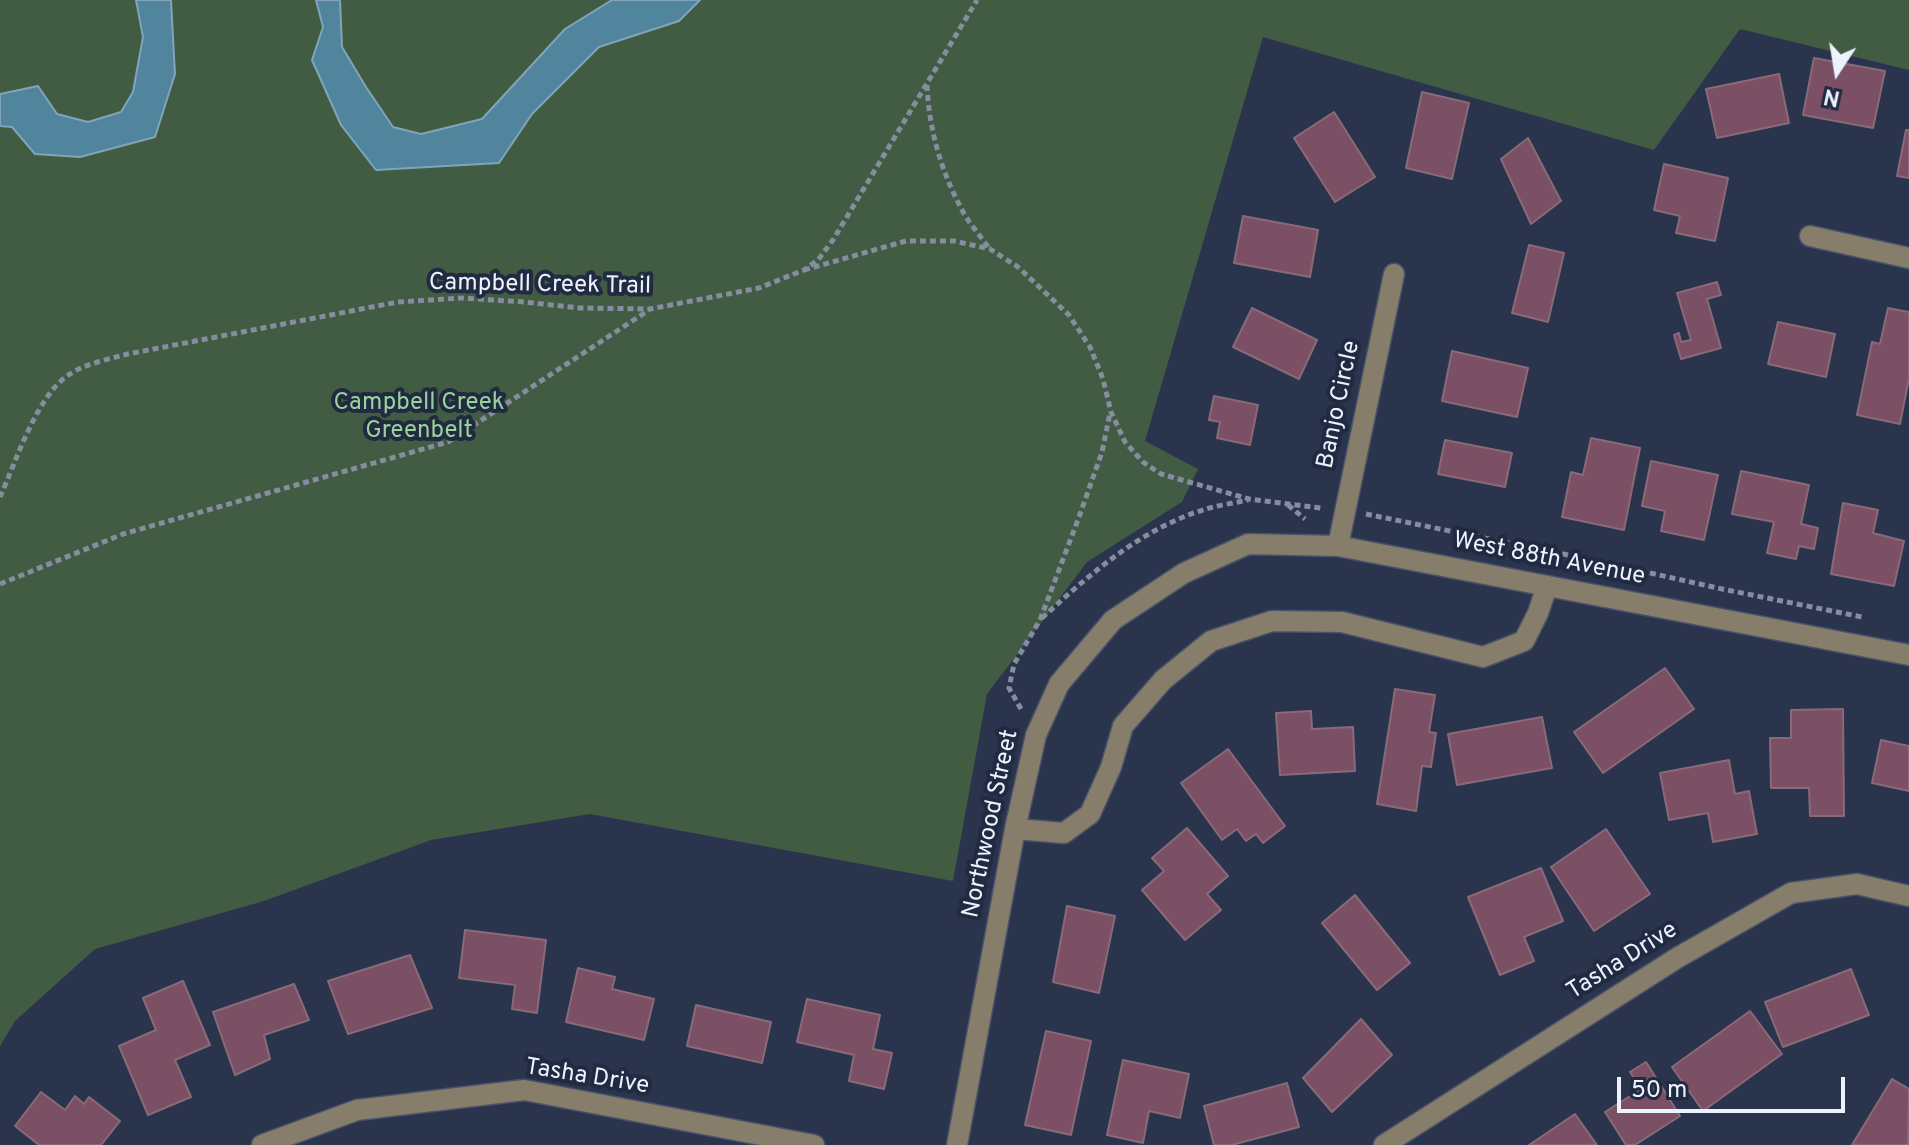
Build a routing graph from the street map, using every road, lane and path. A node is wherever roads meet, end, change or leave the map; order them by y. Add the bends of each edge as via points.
1 (977, 0) edge
2 (927, 85) junction
3 (1810, 236) dead end
4 (990, 249) junction
5 (1909, 258) edge
6 (804, 270) junction
7 (1394, 274) dead end
8 (650, 309) junction
9 (1111, 412) junction
10 (0, 497) edge
11 (1249, 499) junction
12 (1345, 511) junction
13 (1338, 546) junction
14 (1184, 573) joint
15 (0, 584) edge
16 (1547, 586) junction
17 (1862, 617) dead end
18 (1040, 620) junction
19 (1909, 655) edge
20 (1036, 735) junction
21 (1015, 829) junction
22 (1909, 896) edge
23 (262, 1145) edge
24 (814, 1145) edge
25 (957, 1145) edge
26 (1384, 1145) edge

1 - 2 path, Campbell Creek Trail
2 - 4 path via 937,155 961,208
2 - 6 path, Campbell Creek Trail via 833,240
3 - 5 street
4 - 6 path via 954,241 906,241
4 - 9 path via 1018,267 1069,315 1090,347
6 - 8 path, Campbell Creek Trail via 759,288
7 - 12 street, Banjo Circle
8 - 10 path, Campbell Creek Trail via 462,298 398,302 97,362 51,391
8 - 15 path via 448,442 123,534
9 - 11 path via 1125,442 1161,474
9 - 18 path
11 - 12 path
11 - 18 path via 1204,509 1156,529 1092,573
12 - 13 street, Banjo Circle
12 - 17 path
13 - 14 street, West 88th Avenue via 1248,544
13 - 16 street, West 88th Avenue
14 - 20 street, Northwood Street via 1113,620 1059,684
16 - 19 street, West 88th Avenue
16 - 21 street via 1524,641 1483,657 1342,622 1272,621 1211,641 1163,680 1123,726 1090,814 1064,833
18 - 20 path via 1014,664 1009,688
20 - 21 street, Northwood Street
21 - 25 street, Northwood Street
22 - 26 street, Tasha Drive via 1857,884 1791,893 1677,958
23 - 24 street, Tasha Drive via 357,1110 524,1090

